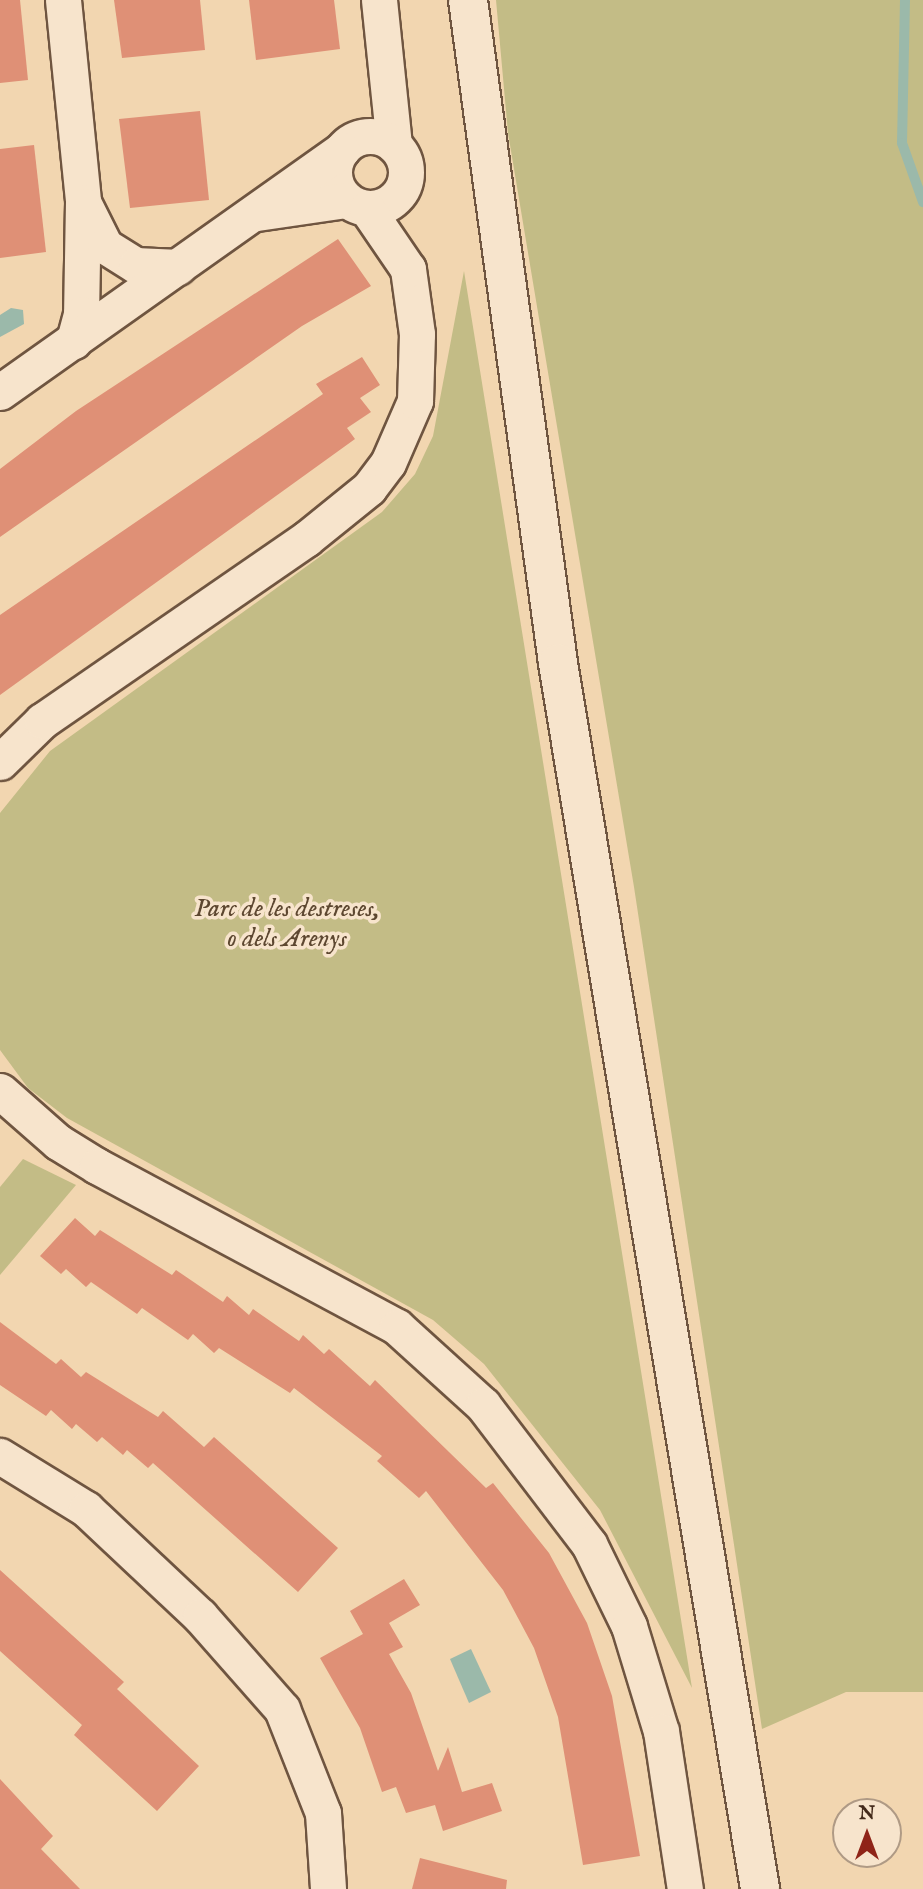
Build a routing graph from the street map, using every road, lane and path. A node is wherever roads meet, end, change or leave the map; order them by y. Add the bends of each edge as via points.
1 (63, 0) edge
2 (379, 0) edge
3 (468, 0) edge
4 (384, 42) junction
5 (350, 144) junction
6 (394, 145) junction
7 (83, 202) junction
8 (357, 204) junction
9 (254, 214) junction
10 (178, 267) junction
11 (74, 341) junction
12 (0, 392) edge
13 (0, 762) edge
14 (0, 1091) edge
15 (0, 1456) edge
16 (328, 1889) edge
17 (685, 1889) edge
18 (760, 1889) edge

1 - 7 street
2 - 4 street
3 - 18 street via 558,663
4 - 5 street
4 - 6 street
5 - 6 street via 377,136
5 - 8 street via 335,181
5 - 9 street
6 - 8 street via 406,164 404,186 389,204
7 - 10 street via 105,246 136,265
7 - 11 street
8 - 9 street
8 - 13 street via 408,269 417,334 415,401 388,463 369,488 306,539 43,721
9 - 10 street
10 - 11 street
11 - 12 street
14 - 17 street via 58,1142 97,1166 397,1327 483,1405 589,1544 629,1626 661,1731
15 - 16 street via 94,1516 200,1616 282,1709 320,1801

